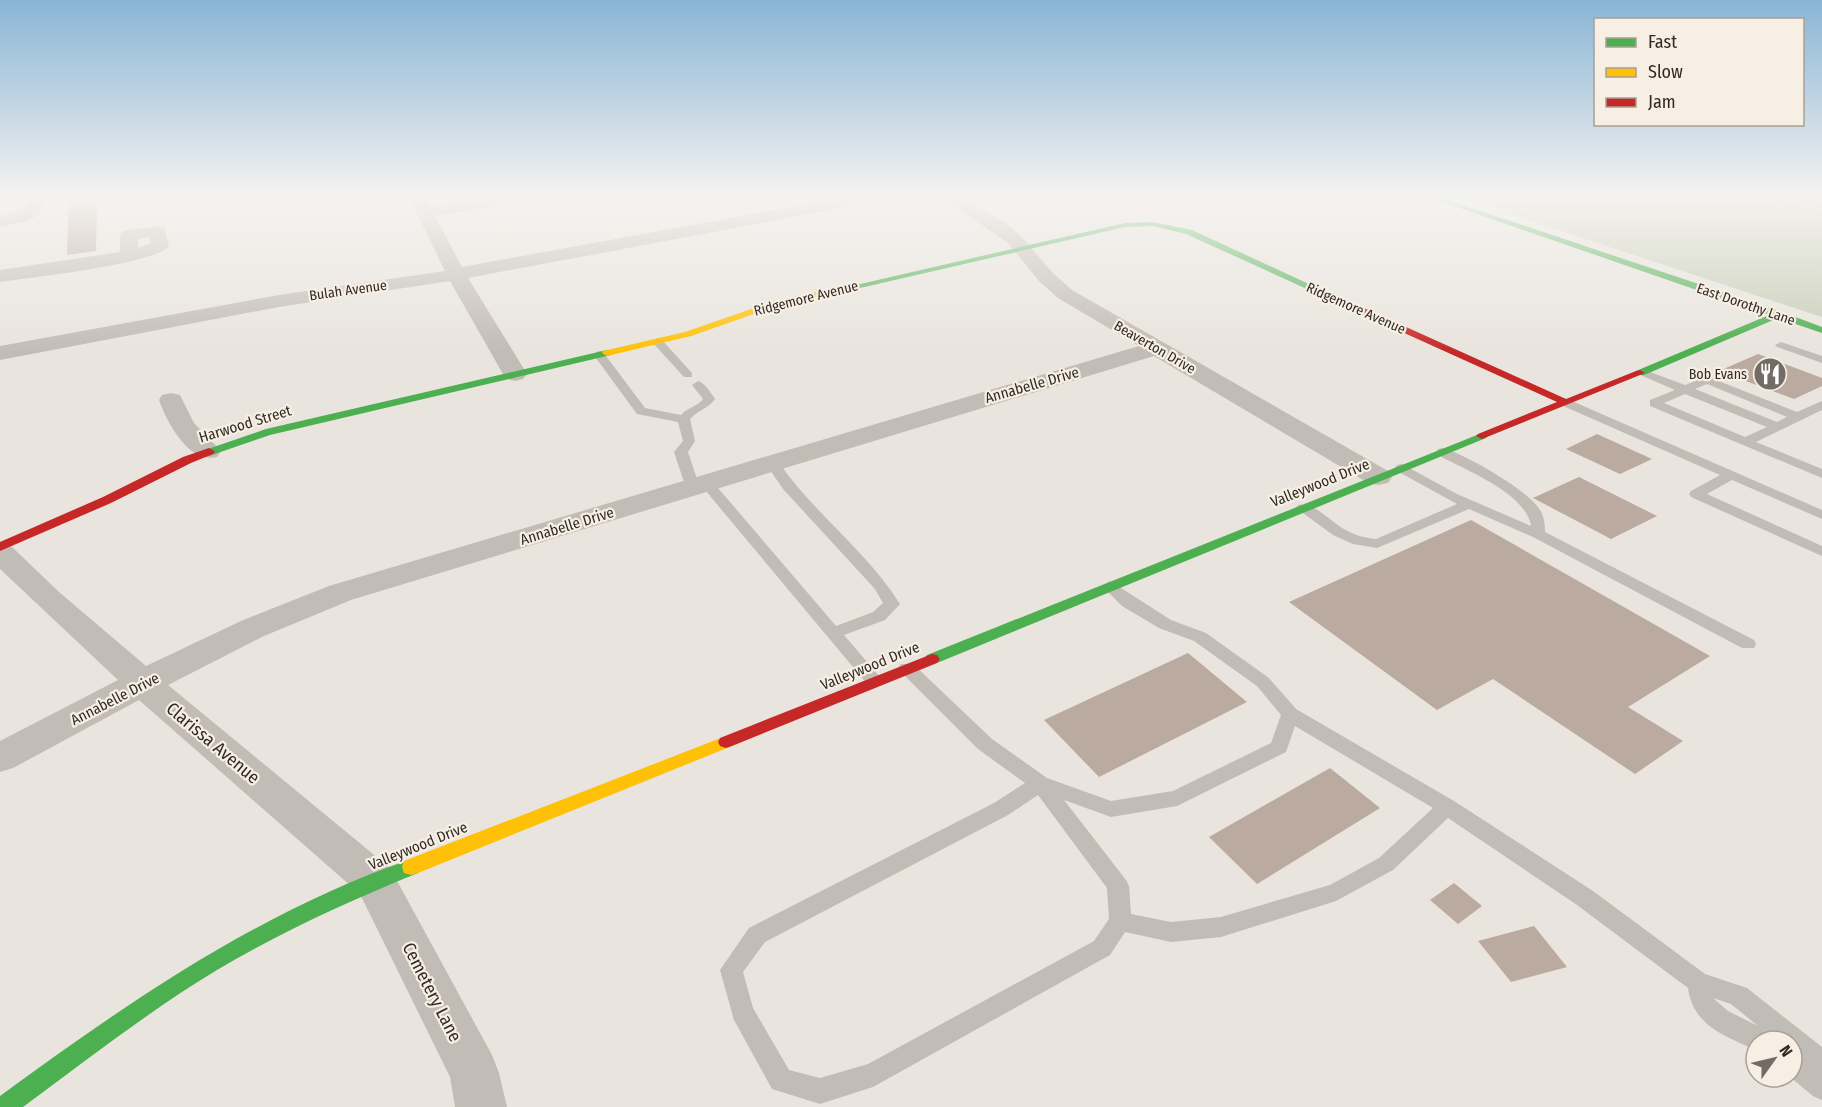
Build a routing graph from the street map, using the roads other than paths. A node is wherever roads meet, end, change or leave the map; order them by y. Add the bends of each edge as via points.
1 (1021, 248) edge
2 (443, 249) edge
3 (593, 249) edge
4 (1018, 249) edge
5 (1224, 249) edge
6 (1584, 249) edge
7 (129, 255) dead end
8 (456, 274) junction
9 (0, 276) edge
10 (1779, 315) junction
11 (1822, 330) edge
12 (657, 341) junction
13 (1781, 345) dead end
14 (1156, 348) junction
15 (0, 353) edge
16 (599, 354) junction
17 (1822, 360) edge
18 (1642, 372) junction
19 (515, 374) junction
20 (688, 375) dead end
21 (698, 385) dead end
22 (1684, 389) junction
23 (171, 400) dead end
24 (1565, 402) junction
25 (1822, 405) edge
26 (1798, 417) junction
27 (684, 419) junction
28 (1778, 427) junction
29 (1745, 442) junction
30 (208, 451) junction
31 (1443, 452) junction
32 (773, 464) junction
33 (1402, 468) junction
34 (1822, 474) edge
35 (1731, 475) junction
36 (1378, 477) junction
37 (700, 486) junction
38 (1468, 504) junction
39 (1303, 508) junction
40 (1822, 515) edge
41 (1538, 534) junction
42 (0, 547) edge
43 (0, 552) edge
44 (1822, 552) edge
45 (1110, 586) junction
46 (833, 633) junction
47 (1748, 644) dead end
48 (907, 668) junction
49 (874, 681) junction
50 (144, 684) junction
51 (1290, 714) junction
52 (0, 758) edge
53 (1040, 783) junction
54 (1447, 807) junction
55 (375, 881) junction
56 (1120, 921) junction
57 (1698, 982) junction
58 (1744, 1030) edge
59 (1822, 1063) edge
60 (1804, 1073) edge
61 (1822, 1087) edge
62 (4, 1107) edge
63 (481, 1107) edge

1 - 14 street, Beaverton Drive via 1065,294
2 - 8 street
3 - 8 street, Bulah Avenue
4 - 12 street, Ridgemore Avenue via 774,304
5 - 24 street, Ridgemore Avenue
6 - 10 street, East Dorothy Lane
7 - 9 street
8 - 15 street, Bulah Avenue via 291,298
8 - 19 street
10 - 11 street, East Dorothy Lane
10 - 18 street, Valleywood Drive
12 - 16 street, Ridgemore Avenue
12 - 20 lane
13 - 17 lane
14 - 32 street, Annabelle Drive
14 - 36 street, Beaverton Drive
16 - 19 street, Ridgemore Avenue
16 - 27 lane via 641,411
18 - 22 lane
18 - 24 street, Valleywood Drive
19 - 30 street, Harwood Street via 266,432
21 - 27 lane via 709,399
22 - 26 lane via 1707,380
22 - 28 lane
22 - 29 lane via 1654,403
23 - 30 street via 184,430
24 - 31 street, Valleywood Drive
24 - 35 lane
25 - 26 lane
26 - 28 lane
27 - 37 lane via 689,441 681,452
28 - 29 lane
29 - 34 lane
30 - 42 street, Harwood Street
31 - 33 street, Valleywood Drive
31 - 41 lane via 1520,496 1533,510
32 - 37 street, Annabelle Drive
32 - 46 lane via 788,486 881,586 892,604 879,616
33 - 36 street, Valleywood Drive
33 - 38 lane
35 - 40 lane
35 - 44 lane via 1696,494
36 - 39 street, Valleywood Drive
37 - 46 lane
37 - 50 street, Annabelle Drive via 290,610
38 - 39 lane via 1377,544 1338,532
38 - 41 lane
39 - 45 street, Valleywood Drive
41 - 47 lane
43 - 50 street, Clarissa Avenue
45 - 48 street, Valleywood Drive
45 - 51 lane via 1165,624 1200,637 1263,682
46 - 49 lane
48 - 49 street, Valleywood Drive
48 - 53 lane via 985,744
49 - 55 street, Valleywood Drive
50 - 52 street, Annabelle Drive
50 - 55 street, Clarissa Avenue
51 - 53 lane via 1279,747 1177,798 1111,809
51 - 54 lane
53 - 56 lane via 1118,886
53 - 56 lane via 1001,809 757,935 731,970 742,1012 781,1080 820,1091 873,1075 1101,948
54 - 56 lane via 1386,864 1336,892 1221,927 1171,932
54 - 57 lane via 1585,898
55 - 62 street, Valleywood Drive via 203,968
55 - 63 street, Cemetery Lane via 474,1073
57 - 58 lane via 1702,1004 1715,1018
57 - 59 lane via 1739,996
60 - 61 lane

